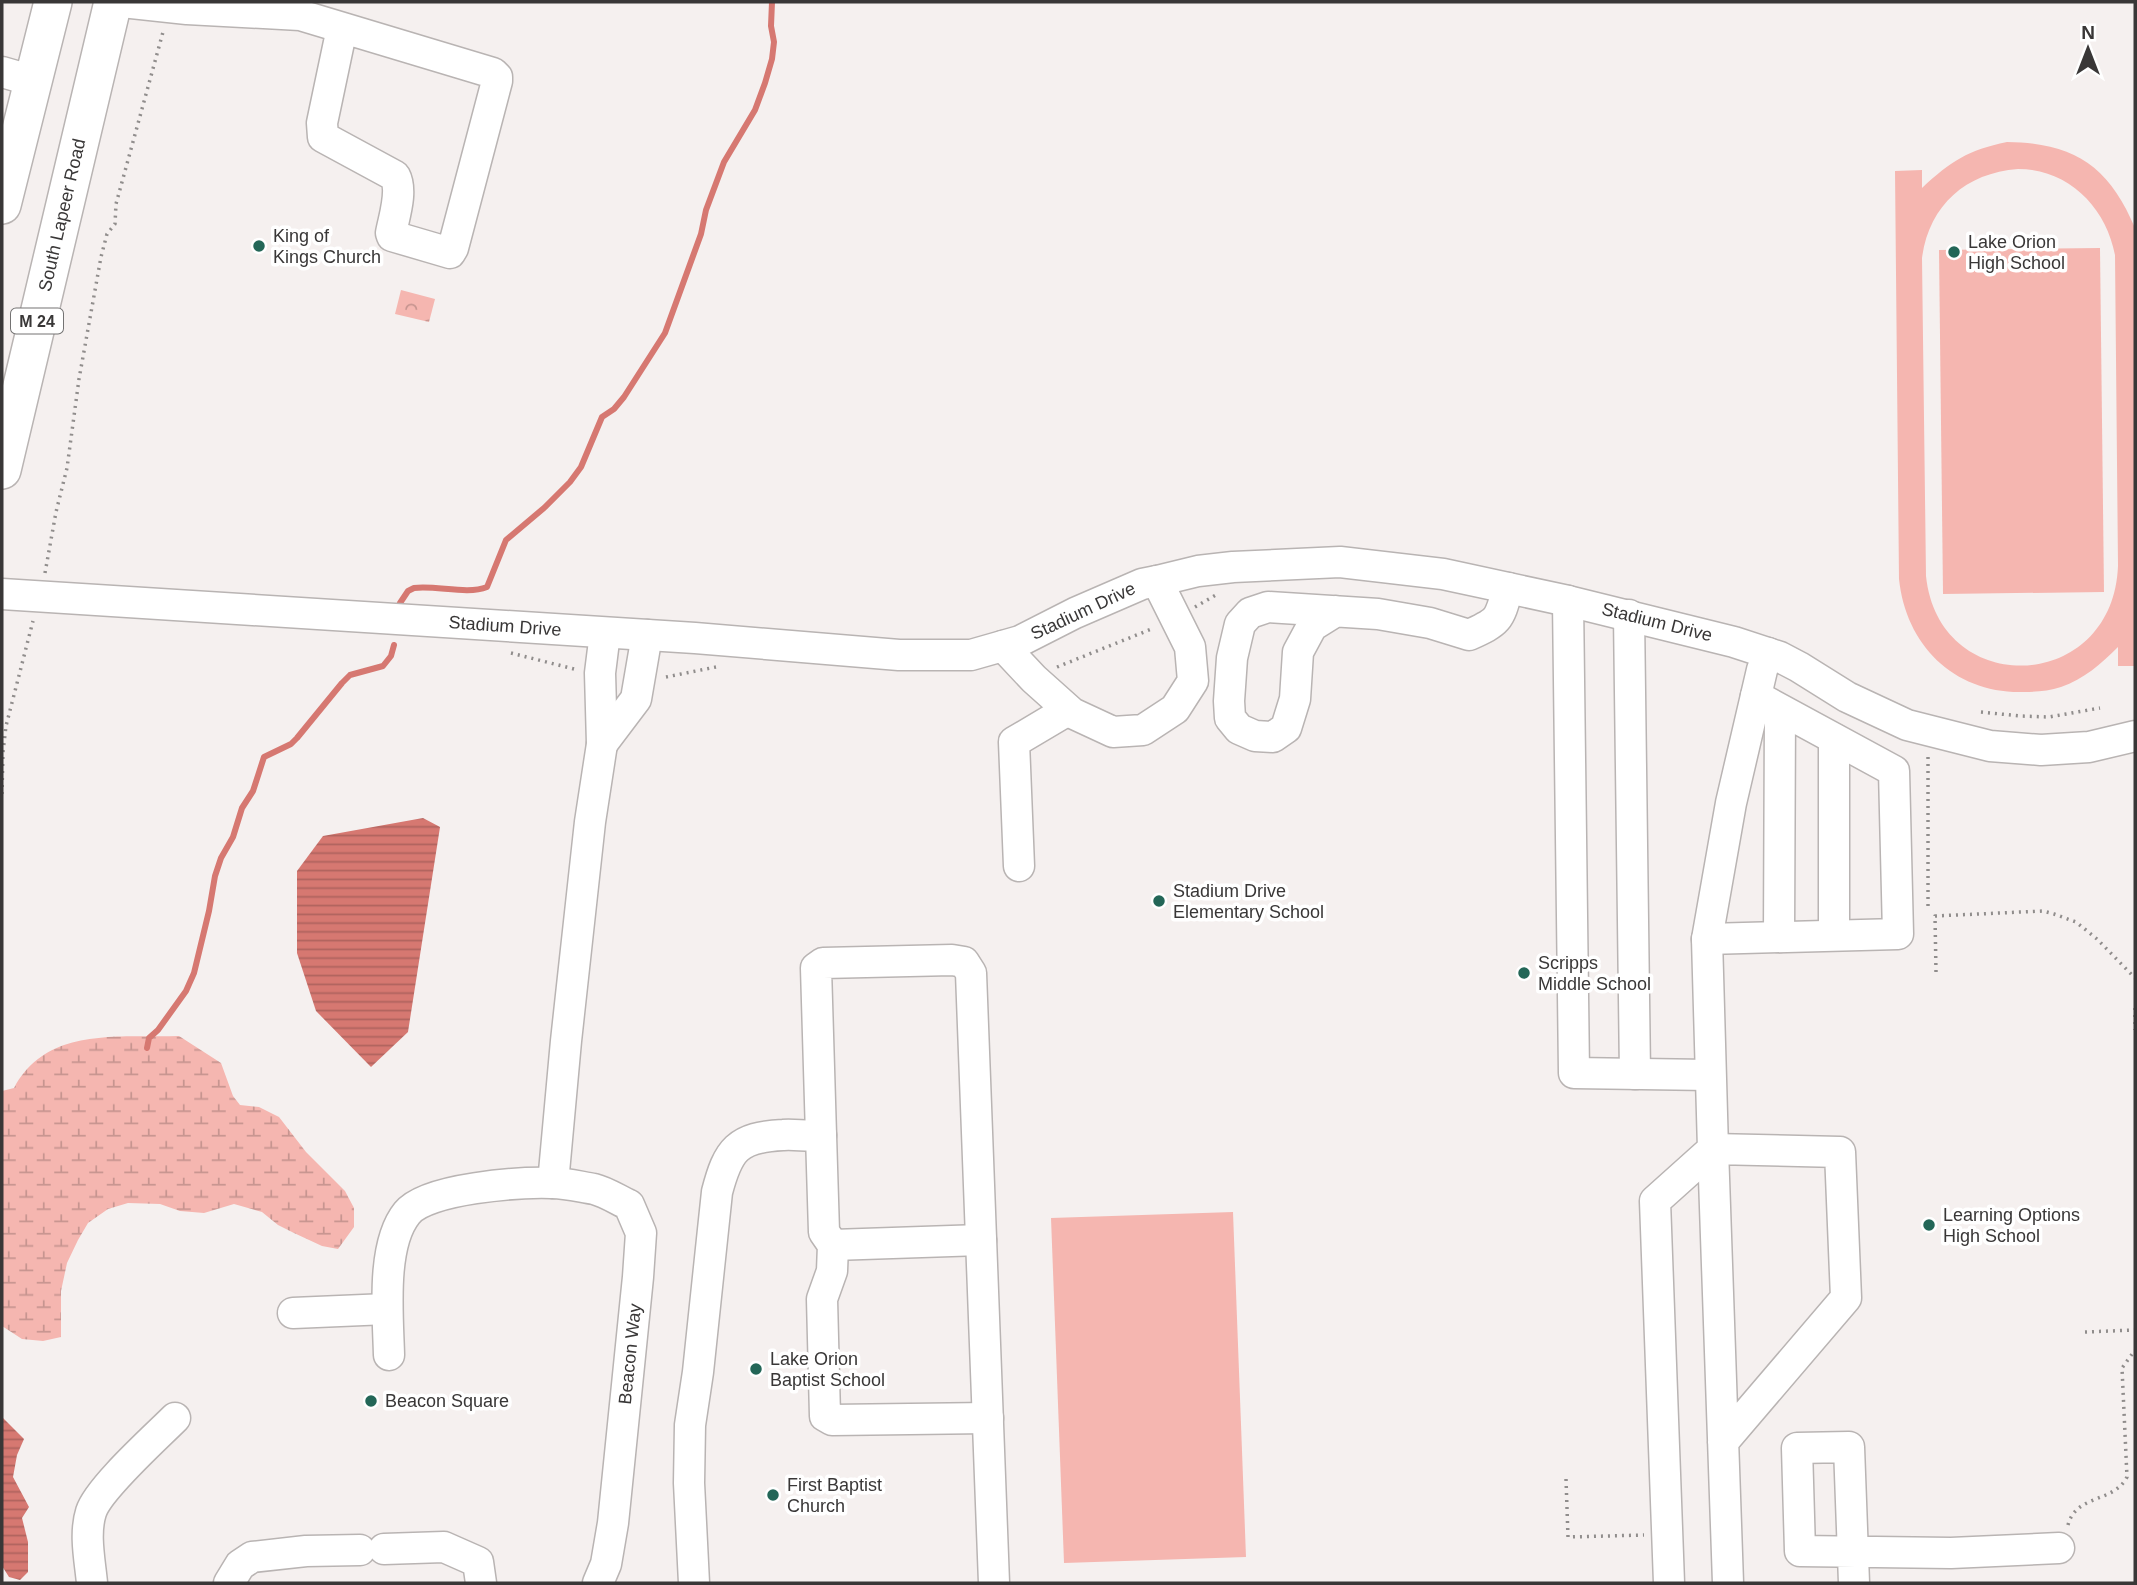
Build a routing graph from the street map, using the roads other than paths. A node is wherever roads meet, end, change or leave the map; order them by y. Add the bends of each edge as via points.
1 (53, 2) edge
2 (113, 2) edge
3 (122, 2) edge
4 (342, 28) junction
5 (18, 77) edge
6 (13, 113) edge
7 (2, 205) edge
8 (2, 470) edge
9 (1157, 580) junction
10 (1508, 588) junction
11 (2, 594) edge
12 (1568, 601) junction
13 (1336, 611) junction
14 (1629, 615) junction
15 (605, 633) junction
16 (647, 635) junction
17 (1003, 646) junction
18 (1768, 653) junction
19 (1768, 703) junction
20 (1068, 710) junction
21 (2135, 736) edge
22 (1834, 739) junction
23 (602, 744) junction
24 (1019, 866) dead end
25 (1834, 935) junction
26 (1779, 937) junction
27 (1707, 939) junction
28 (1635, 1074) junction
29 (1709, 1074) junction
30 (821, 1135) junction
31 (1713, 1149) junction
32 (552, 1183) junction
33 (981, 1240) junction
34 (833, 1245) junction
35 (387, 1309) junction
36 (293, 1313) dead end
37 (389, 1355) dead end
38 (174, 1418) dead end
39 (988, 1418) junction
40 (1723, 1442) junction
41 (2059, 1549) road end
42 (92, 1583) edge
43 (229, 1583) edge
44 (481, 1583) edge
45 (598, 1583) edge
46 (694, 1583) edge
47 (994, 1583) edge
48 (1669, 1583) edge
49 (1728, 1583) edge
50 (1854, 1583) edge

1 - 5 main road
2 - 8 main road, South Lapeer Road / M 24
3 - 4 street via 288,13
4 - 4 street via 497,77 450,253 393,236 395,176 323,137
5 - 6 main road
6 - 7 main road
9 - 10 street, Stadium Drive via 1233,567 1340,562 1443,574
9 - 17 street, Stadium Drive
9 - 20 street via 1190,647 1194,681 1175,709 1143,730 1113,732
10 - 12 street, Stadium Drive
10 - 13 street via 1500,616 1469,635 1430,623
11 - 15 street, Stadium Drive
12 - 14 street, Stadium Drive
12 - 28 street via 1574,1073
13 - 13 street via 1268,607 1250,613 1240,624 1229,701 1230,718 1239,729 1273,737 1286,728 1295,699 1298,652 1312,626
14 - 18 street, Stadium Drive
14 - 28 street
15 - 16 street, Stadium Drive
15 - 23 street via 600,673
16 - 17 street, Stadium Drive via 899,655 971,655
16 - 23 street via 636,699
17 - 20 street
18 - 19 street
18 - 21 street, Stadium Drive via 1906,725 1990,746 2089,747
19 - 22 street
19 - 26 street
19 - 27 street via 1731,803
20 - 24 street via 1014,743
22 - 25 street
22 - 25 street via 1894,771 1898,934
23 - 32 street
25 - 26 street
26 - 27 street
27 - 29 street
28 - 29 street
29 - 31 street
30 - 33 street via 816,968 841,962 964,962 971,972
30 - 34 street via 824,1232
30 - 46 street via 751,1139 734,1149 724,1164 690,1425
31 - 40 street
31 - 40 street via 1840,1152 1846,1287 1846,1298
31 - 48 street via 1655,1200
32 - 35 street, Beacon Way via 463,1189 430,1198 407,1212 391,1244
32 - 45 street, Beacon Way via 598,1190 629,1205 641,1233 613,1523
33 - 34 street
33 - 39 street
34 - 39 street via 832,1271 822,1299 825,1416 832,1420
35 - 36 street
35 - 37 street, Beacon Way
38 - 42 street via 102,1493 91,1511
39 - 47 street
40 - 49 street
41 - 50 street via 1852,1550
43 - 44 street via 240,1565 252,1557 306,1550 444,1547 478,1562

